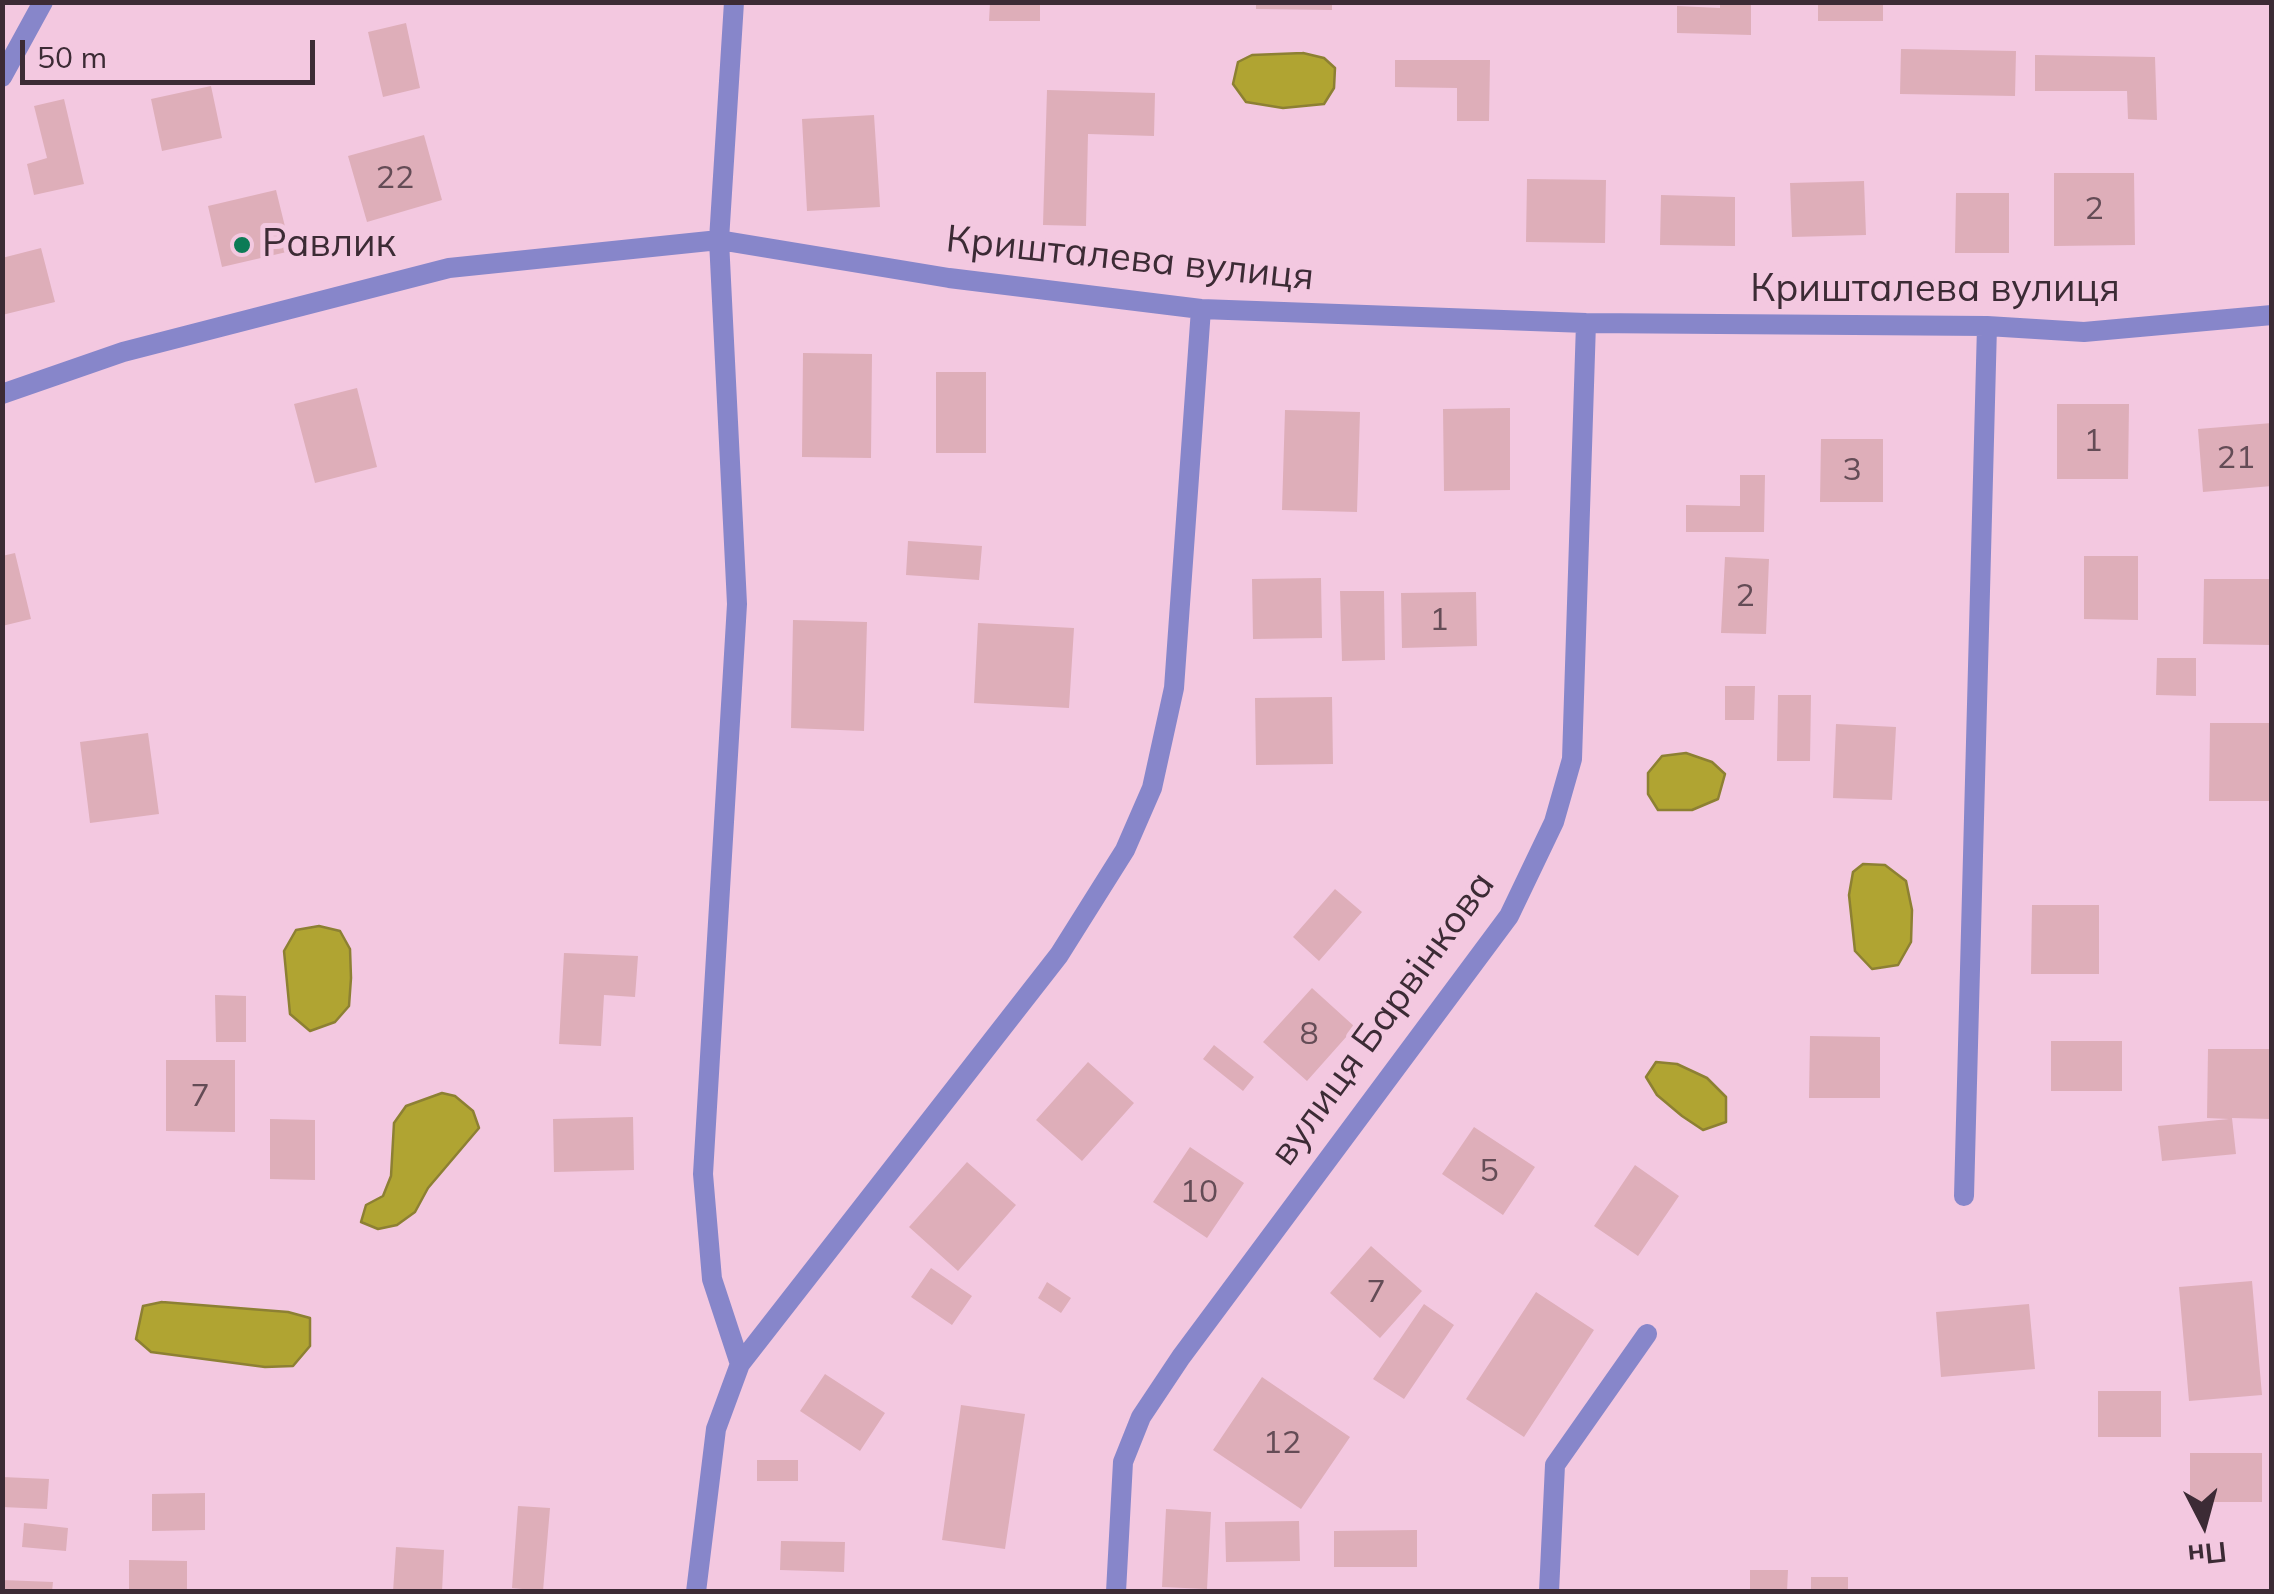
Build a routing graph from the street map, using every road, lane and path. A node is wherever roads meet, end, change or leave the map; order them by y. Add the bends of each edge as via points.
1 (44, 2) edge
2 (734, 2) edge
3 (2, 76) edge
4 (719, 240) junction
5 (1201, 309) junction
6 (2272, 316) edge
7 (1586, 323) junction
8 (1988, 326) junction
9 (2, 394) edge
10 (1964, 1196) dead end
11 (1647, 1334) dead end
12 (740, 1364) junction
13 (696, 1592) edge
14 (1116, 1592) edge
15 (1549, 1592) edge

1 - 3 street
2 - 4 street
4 - 5 street, Кришталева вулиця via 949,278
4 - 9 street, Кришталева вулиця via 449,268 123,352
4 - 12 street via 736,604 704,1174 712,1279
5 - 7 street, Кришталева вулиця
5 - 12 street via 1174,688 1152,788 1125,850 1059,956
6 - 8 street, Кришталева вулиця via 2084,332
7 - 8 street, Кришталева вулиця
7 - 14 street, вулиця Барвінкова via 1572,759 1554,822 1508,916 1141,1417 1123,1462
8 - 10 street
11 - 15 street via 1556,1465
12 - 13 street via 716,1429

